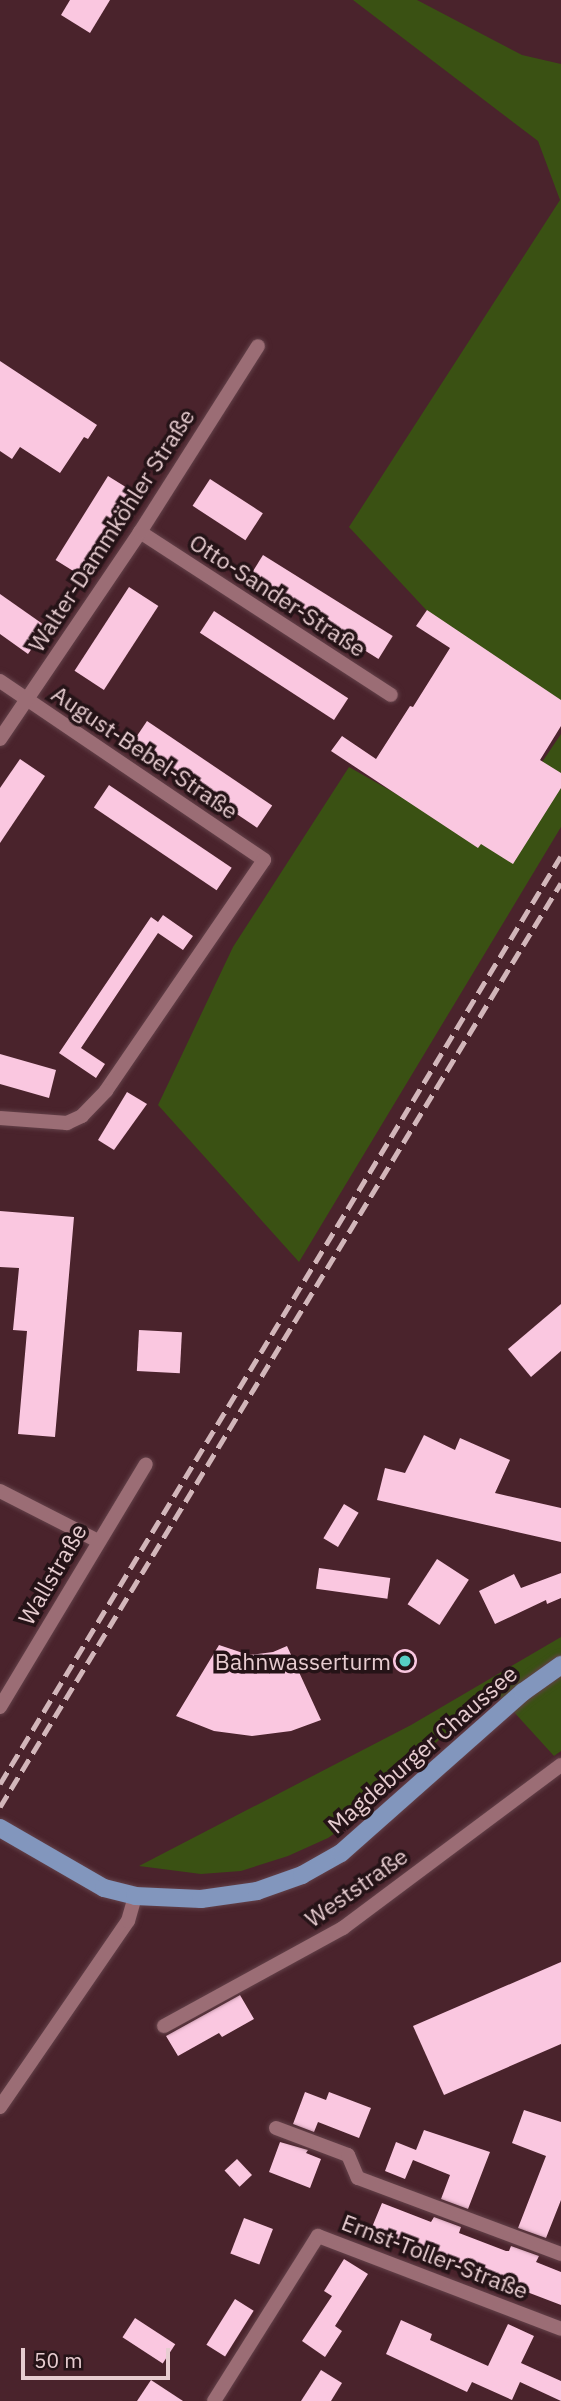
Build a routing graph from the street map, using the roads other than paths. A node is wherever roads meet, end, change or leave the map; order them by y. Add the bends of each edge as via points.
1 (258, 346) dead end
2 (140, 532) junction
3 (0, 681) edge
4 (391, 695) dead end
5 (27, 699) junction
6 (0, 739) edge
7 (0, 1118) edge
8 (146, 1464) dead end
9 (0, 1491) edge
10 (98, 1541) junction
11 (561, 1665) edge
12 (0, 1707) edge
13 (561, 1765) edge
14 (0, 1828) edge
15 (135, 1896) junction
16 (164, 2026) dead end
17 (0, 2107) edge
18 (276, 2128) dead end
19 (561, 2254) edge
20 (561, 2329) edge
21 (214, 2401) edge

1 - 2 street, Walter-Dammköhler Straße
2 - 4 street, Otto-Sander-Straße
2 - 5 street, Walter-Dammköhler Straße
3 - 5 street, August-Bebel-Straße
5 - 6 street, Walter-Dammköhler Straße
5 - 7 street, August-Bebel-Straße via 264,860 106,1091 82,1116 67,1124
8 - 10 street, Wallstraße
9 - 10 street
10 - 12 street, Wallstraße
11 - 15 main road, Magdeburger Chaussee via 523,1692 380,1822 319,1866 280,1884 226,1896
13 - 16 street, Weststraße via 343,1928
14 - 15 main road, Magdeburger Chaussee via 104,1888
15 - 17 street via 130,1917 111,1947
18 - 19 street via 348,2155 358,2178
20 - 21 street, Ernst-Toller-Straße via 318,2236

